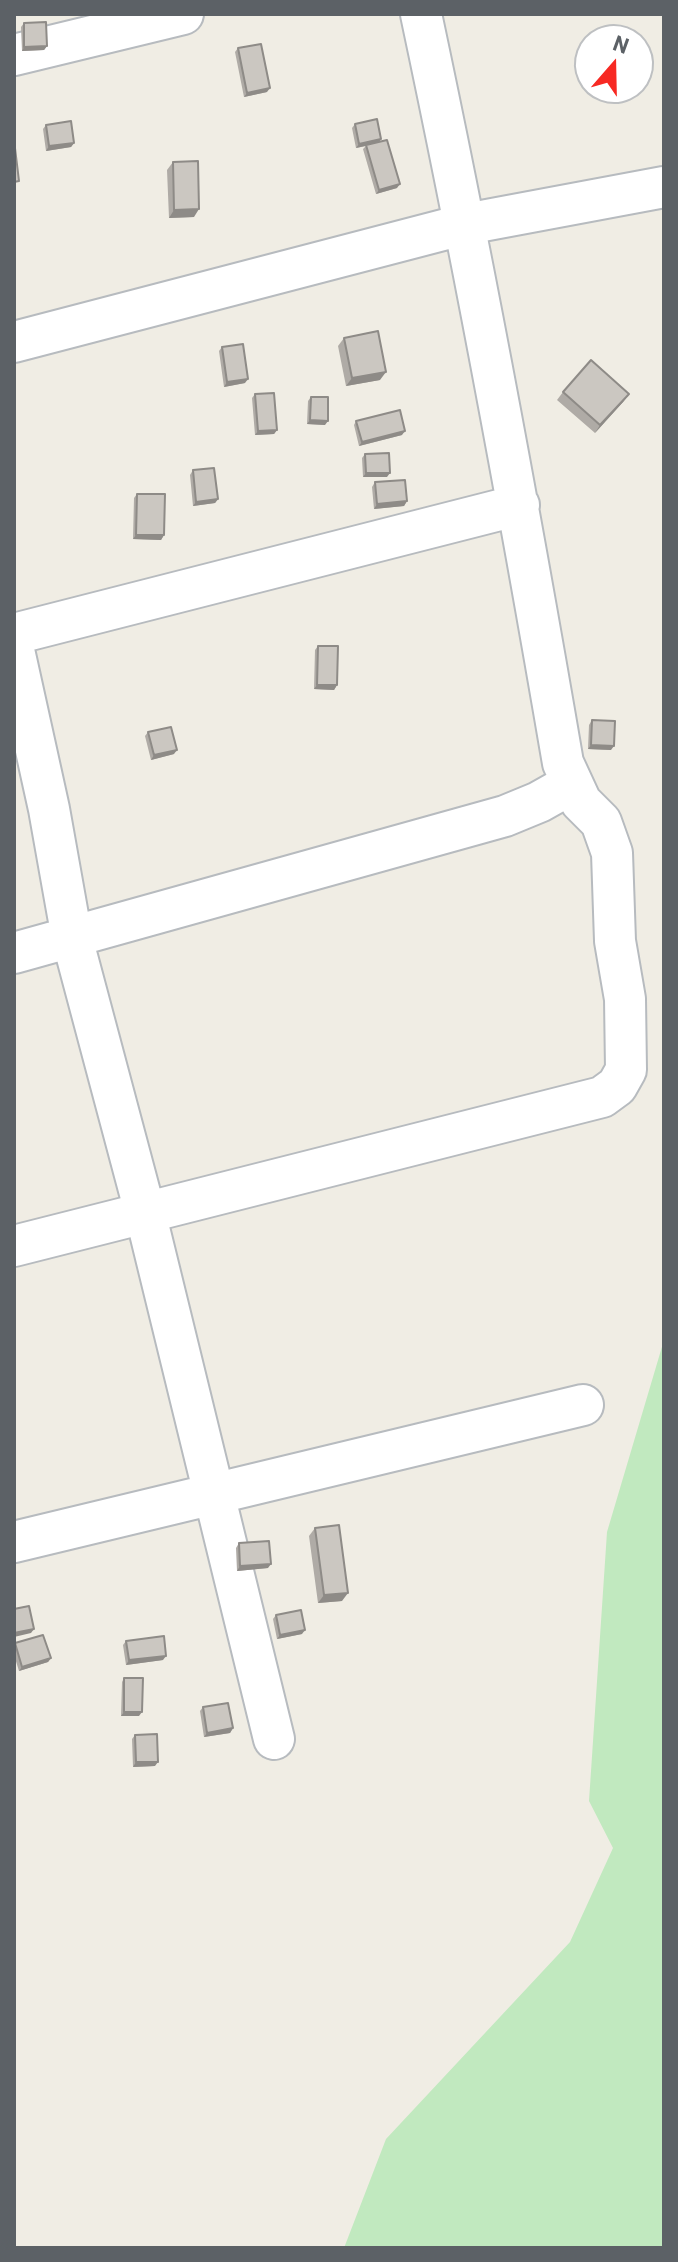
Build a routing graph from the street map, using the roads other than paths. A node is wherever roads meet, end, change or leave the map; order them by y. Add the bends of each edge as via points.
1 (183, 14) edge
2 (421, 14) edge
3 (14, 55) edge
4 (664, 187) edge
5 (466, 224) junction
6 (14, 342) edge
7 (519, 505) junction
8 (14, 634) edge
9 (14, 650) edge
10 (571, 784) junction
11 (72, 938) junction
12 (14, 953) edge
13 (145, 1212) junction
14 (14, 1246) edge
15 (583, 1405) dead end
16 (213, 1493) junction
17 (14, 1542) edge
18 (274, 1739) dead end

1 - 3 street
2 - 5 street
4 - 5 street
5 - 6 street
5 - 7 street
7 - 8 street
7 - 10 street via 563,763
9 - 11 street
10 - 11 street via 505,816
10 - 13 street via 601,822 612,853 626,1039 626,1070 617,1086 602,1097
11 - 12 street
11 - 13 street
13 - 14 street
13 - 16 street
15 - 16 street
16 - 17 street
16 - 18 street

